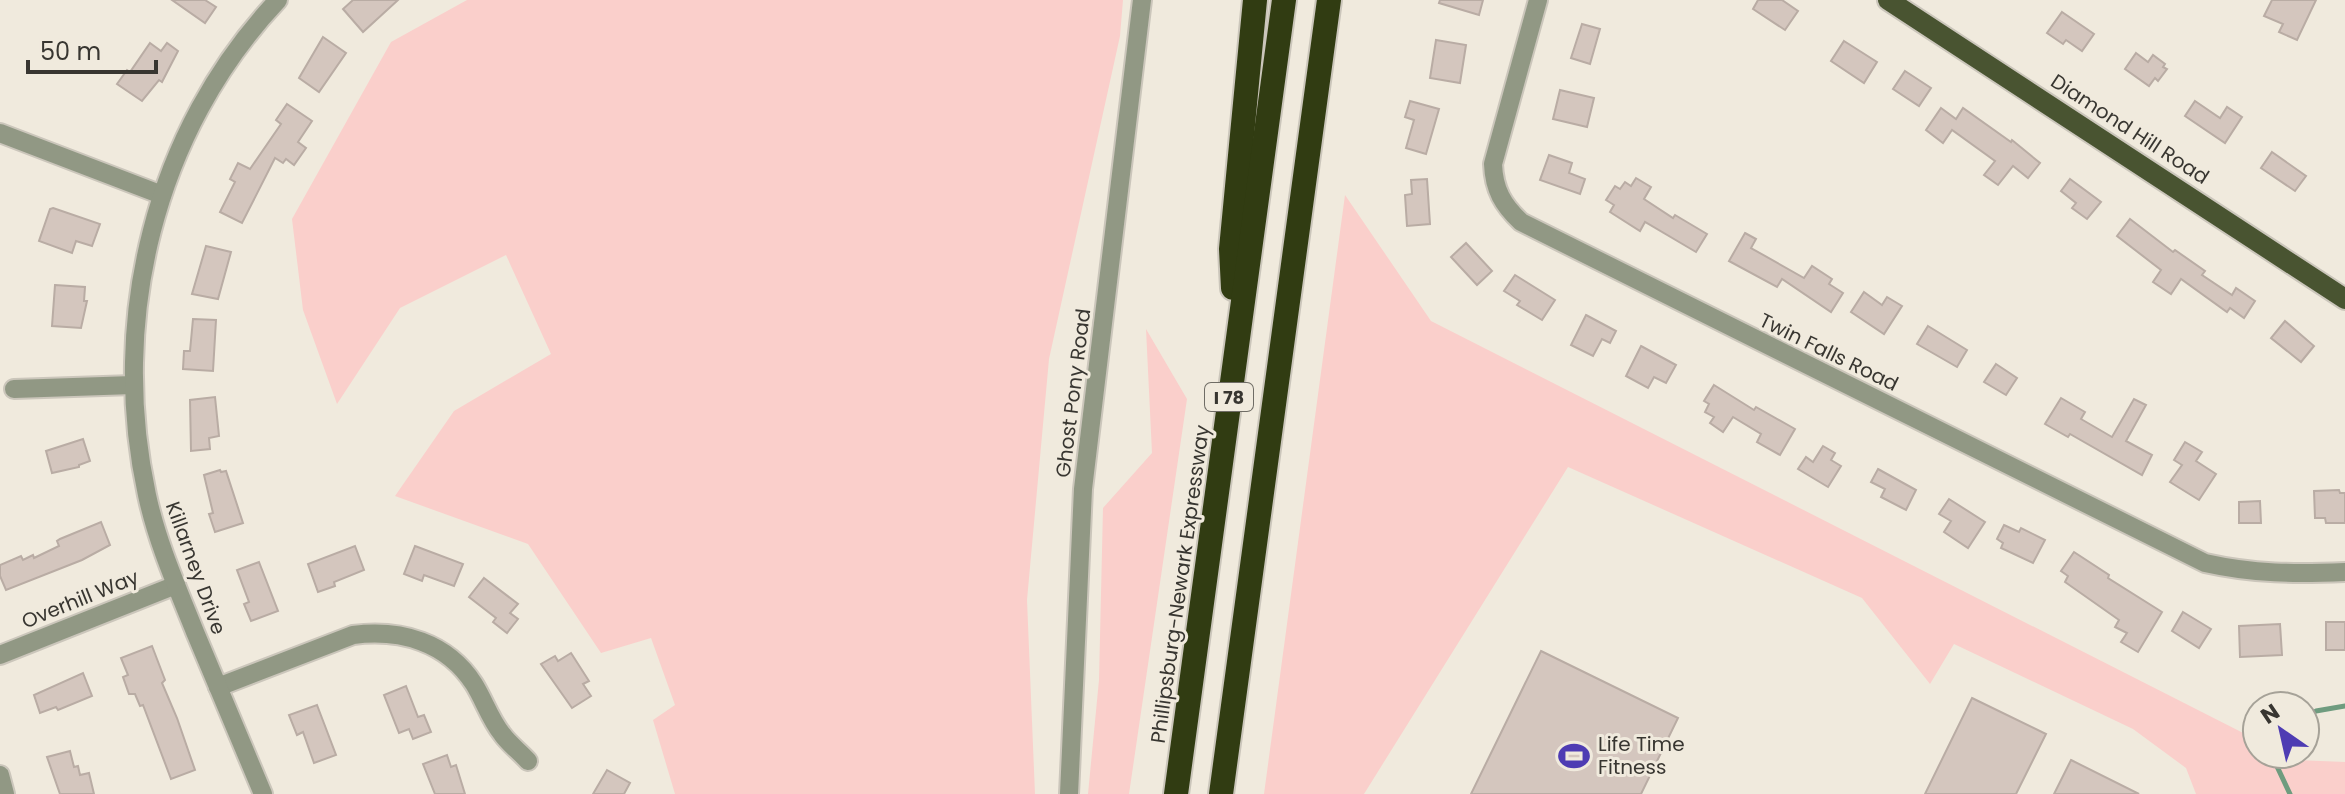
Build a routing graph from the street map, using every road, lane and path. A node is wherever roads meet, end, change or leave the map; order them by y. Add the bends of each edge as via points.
1 (278, 0) edge
2 (1142, 0) edge
3 (1255, 0) edge
4 (1284, 0) edge
5 (1329, 0) edge
6 (1538, 0) edge
7 (1888, 0) edge
8 (0, 133) edge
9 (162, 195) junction
10 (2345, 299) edge
11 (1236, 349) junction
12 (133, 385) junction
13 (14, 389) dead end
14 (2345, 572) edge
15 (176, 585) junction
16 (0, 655) edge
17 (218, 687) junction
18 (528, 761) dead end
19 (0, 775) edge
20 (5, 794) edge
21 (263, 794) edge
22 (1069, 794) edge
23 (1176, 794) edge
24 (1221, 794) edge

1 - 9 street, Killarney Drive via 230,58 200,107
2 - 22 street, Ghost Pony Road via 1083,489
3 - 11 highway via 1231,249
4 - 11 highway, Phillipsburg-Newark Expressway / I 78
5 - 24 highway, I 78
6 - 14 street, Twin Falls Road via 1493,164 1500,197 1521,222 2205,563 2242,572
7 - 10 main road, Diamond Hill Road
8 - 9 street
9 - 12 street, Killarney Drive via 142,269
11 - 23 highway, Phillipsburg-Newark Expressway / I 78
12 - 13 street
12 - 15 street, Killarney Drive via 147,497
15 - 16 street, Overhill Way
15 - 17 street, Killarney Drive
17 - 18 street via 353,635 401,634 434,646 453,660 476,687 502,735
17 - 21 street, Killarney Drive
19 - 20 street

